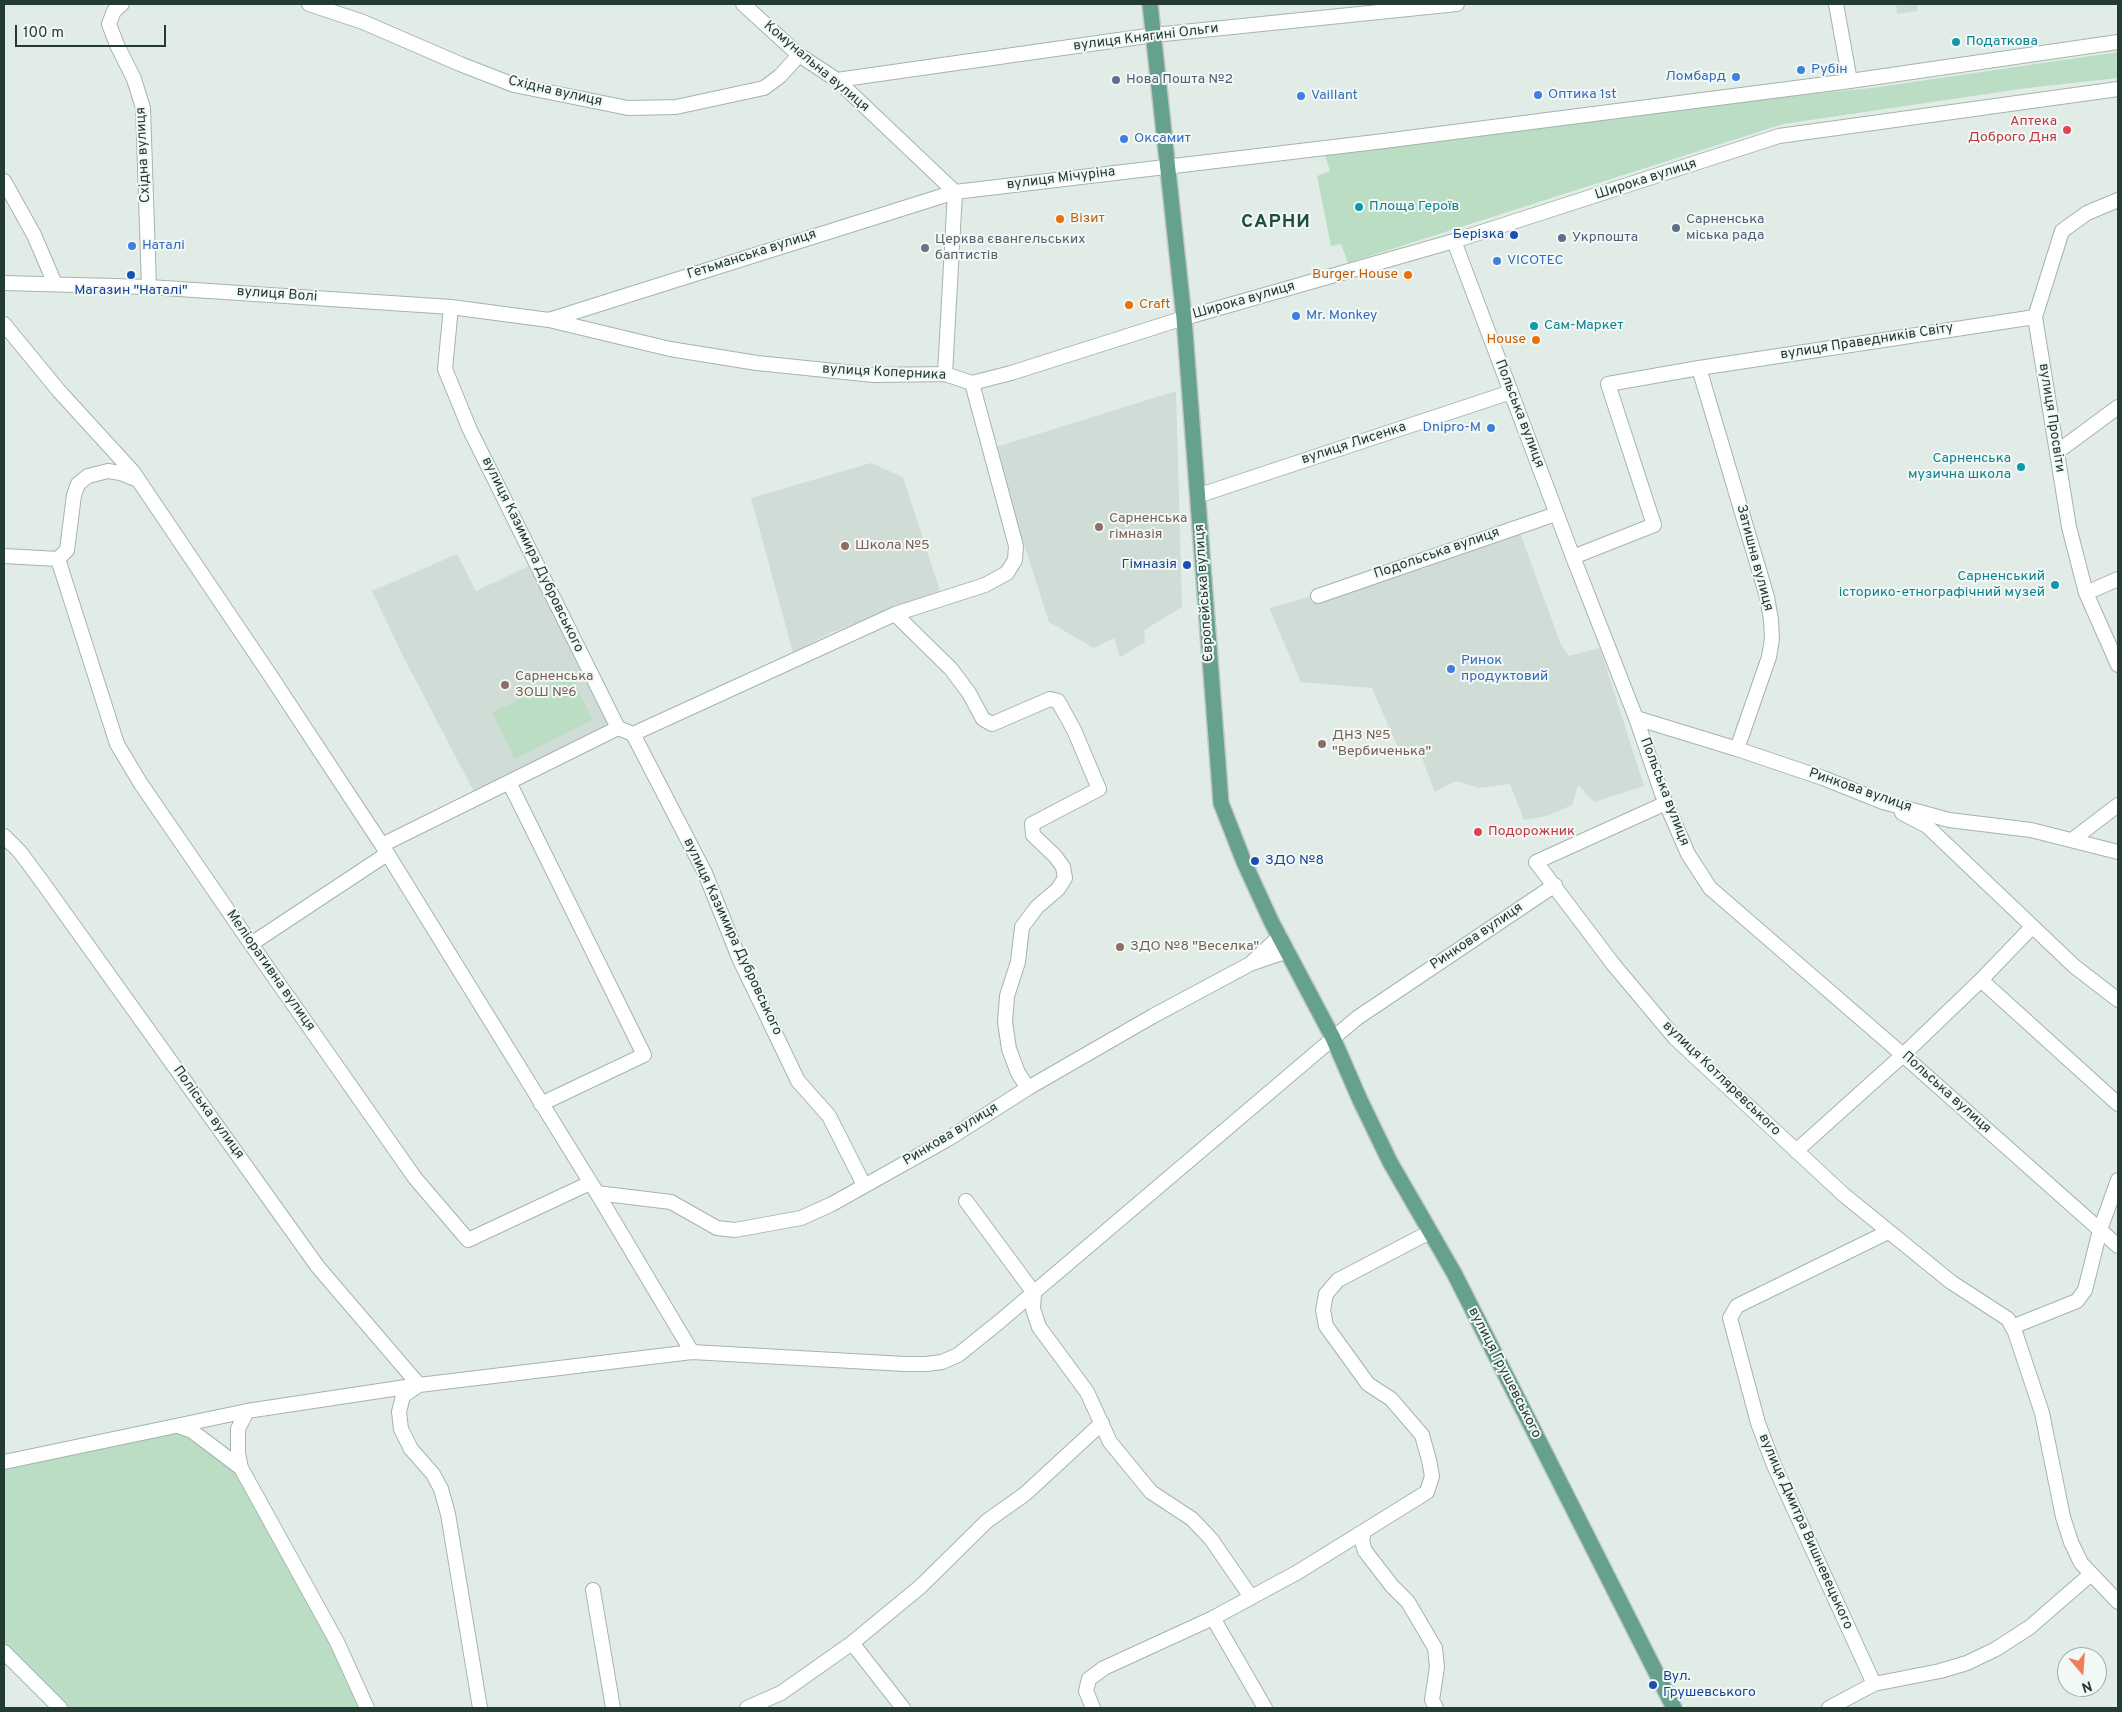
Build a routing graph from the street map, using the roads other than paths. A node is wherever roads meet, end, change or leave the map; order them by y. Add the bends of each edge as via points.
1 (122, 4) edge
2 (309, 4) edge
3 (743, 4) edge
4 (1150, 4) edge
5 (1456, 4) edge
6 (1836, 4) edge
7 (1368, 9) edge
8 (1154, 35) junction
9 (2118, 42) edge
10 (800, 55) junction
11 (837, 80) junction
12 (1850, 81) junction
13 (2118, 89) edge
14 (1167, 167) junction
15 (4, 182) edge
16 (955, 192) junction
17 (2114, 202) edge
18 (2118, 215) edge
19 (1454, 241) junction
20 (4, 282) edge
21 (55, 284) junction
22 (149, 287) junction
23 (451, 307) junction
24 (2035, 317) junction
25 (1184, 318) junction
26 (549, 320) junction
27 (4, 324) edge
28 (1699, 368) junction
29 (945, 374) junction
30 (972, 383) junction
31 (1511, 392) junction
32 (2118, 407) edge
33 (2057, 452) junction
34 (138, 480) junction
35 (1197, 496) junction
36 (1556, 514) junction
37 (4, 556) edge
38 (1573, 557) junction
39 (58, 559) junction
40 (2118, 579) edge
41 (2086, 593) junction
42 (1318, 596) dead end
43 (895, 614) junction
44 (2118, 665) edge
45 (1636, 718) junction
46 (618, 728) junction
47 (633, 734) junction
48 (1738, 749) junction
49 (509, 782) junction
50 (1883, 802) junction
51 (1666, 803) junction
52 (2118, 805) edge
53 (4, 836) edge
54 (2072, 840) junction
55 (385, 849) junction
56 (2118, 852) edge
57 (1555, 885) junction
58 (2032, 927) junction
59 (1280, 936) junction
60 (252, 944) junction
61 (1288, 952) junction
62 (1250, 964) junction
63 (1981, 980) junction
64 (2118, 1000) edge
65 (1333, 1038) junction
66 (1903, 1054) junction
67 (1028, 1088) junction
68 (541, 1104) junction
69 (2118, 1104) edge
70 (1796, 1150) junction
71 (2118, 1180) edge
72 (864, 1185) junction
73 (593, 1188) junction
74 (966, 1201) dead end
75 (2100, 1230) junction
76 (1430, 1232) junction
77 (1888, 1232) junction
78 (2118, 1246) edge
79 (1034, 1293) junction
80 (2012, 1327) junction
81 (692, 1352) junction
82 (419, 1385) junction
83 (247, 1411) junction
84 (1102, 1423) junction
85 (178, 1426) junction
86 (4, 1462) edge
87 (241, 1468) junction
88 (1364, 1532) junction
89 (2091, 1574) junction
90 (593, 1590) dead end
91 (1250, 1597) junction
92 (2118, 1602) edge
93 (1212, 1618) junction
94 (852, 1643) junction
95 (4, 1652) edge
96 (1874, 1684) junction
97 (60, 1708) edge
98 (367, 1708) edge
99 (480, 1708) edge
100 (613, 1708) edge
101 (748, 1708) edge
102 (904, 1708) edge
103 (1092, 1708) edge
104 (1265, 1708) edge
105 (1436, 1708) edge
106 (1674, 1708) edge
107 (1829, 1708) edge

1 - 22 street, Східна вулиця via 114,11 109,24 134,79 143,108
2 - 10 street, Східна вулиця via 363,22 514,85 628,108 676,107 764,88
3 - 10 street, Комунальна вулиця
4 - 8 main road, Європейська вулиця
5 - 7 street, вулиця Княгині Ольги
6 - 12 street
7 - 8 street, вулиця Княгині Ольги
8 - 11 street, вулиця Княгині Ольги
8 - 14 main road, Європейська вулиця
9 - 12 street
10 - 11 street, Комунальна вулиця
11 - 16 street, Комунальна вулиця
12 - 14 street
13 - 19 street, Широка вулиця via 1779,136
14 - 16 street, вулиця Мічуріна
14 - 25 main road, Європейська вулиця
15 - 21 street via 34,235
16 - 26 street, Гетьманська вулиця
16 - 29 street
17 - 18 street
17 - 24 street, вулиця Просвіти via 2087,213 2062,231
19 - 25 street, Широка вулиця
19 - 31 street, Польська вулиця
20 - 21 street, вулиця Волі
21 - 22 street, вулиця Волі
22 - 23 street, вулиця Волі
23 - 26 street, вулиця Волі
23 - 46 street, вулиця Казимира Дубровського via 445,369 470,430
24 - 28 street, вулиця Праведників Світу
24 - 33 street, вулиця Просвіти
25 - 30 street
25 - 35 main road, Європейська вулиця
26 - 29 street, вулиця Коперника via 670,349 758,363 874,375
27 - 34 street
28 - 38 street, вулиця Праведників Світу via 1608,384 1654,525
28 - 48 street, Затишна вулиця via 1771,620 1769,657
29 - 30 street, вулиця Коперника
30 - 43 street via 1016,546 1015,560 1007,573 986,585
31 - 35 street, вулиця Лисенка
31 - 36 street, Польська вулиця
32 - 33 street
33 - 41 street, вулиця Просвіти via 2069,527
34 - 39 street via 108,471 97,472 78,484 67,550
34 - 55 street
35 - 59 main road, Європейська вулиця via 1221,803 1244,862
36 - 38 street, Польська вулиця
36 - 42 street, Подольська вулиця
37 - 39 street
38 - 45 street, Польська вулиця
39 - 60 street, Меліоративна вулиця via 116,744
40 - 41 street
41 - 44 street, вулиця Просвіти
43 - 47 street
43 - 67 street via 951,670 970,694 983,719 992,724 1050,699 1058,701 1099,789 1032,824 1033,835 1055,856 1063,867 1065,878 1022,927 1018,962 1007,996 1005,1022 1009,1049
45 - 48 street, Ринкова вулиця
45 - 51 street, Польська вулиця
46 - 47 street
46 - 49 street
47 - 72 street, вулиця Казимира Дубровського via 705,873 739,958 798,1081 829,1116
48 - 50 street, Ринкова вулиця
49 - 55 street
49 - 68 street via 644,1055
50 - 54 street, Ринкова вулиця via 1950,820 2031,830
50 - 58 street via 1927,826
51 - 57 street via 1536,862
51 - 66 street, Польська вулиця via 1688,854 1710,888
52 - 54 street
53 - 82 street, Поліська вулиця via 49,891 318,1267
54 - 56 street, Ринкова вулиця
55 - 60 street
55 - 68 street
57 - 65 street, Ринкова вулиця via 1357,1018
57 - 70 street, вулиця Котляревського via 1613,964 1675,1038
58 - 63 street
58 - 64 street via 2074,966
59 - 61 main road, Європейська вулиця
59 - 62 street, Ринкова вулиця
60 - 73 street, Меліоративна вулиця via 415,1178 468,1240
61 - 62 street
61 - 65 main road, Європейська вулиця
62 - 67 street, Ринкова вулиця
63 - 66 street
63 - 69 street
65 - 76 main road, вулиця Грушевського via 1390,1162
65 - 79 street, Ринкова вулиця
66 - 70 street
66 - 75 street, Польська вулиця
67 - 72 street, Ринкова вулиця via 948,1139
68 - 73 street
70 - 77 street, вулиця Котляревського
71 - 75 street
72 - 73 street, Ринкова вулиця via 801,1218 735,1230 716,1228 671,1202
73 - 81 street
74 - 79 street
75 - 78 street, Польська вулиця
75 - 80 street via 2085,1290 2077,1301
76 - 88 street via 1338,1280 1326,1294 1323,1310 1326,1326 1368,1384 1390,1399 1422,1435 1430,1460 1432,1476 1427,1492
76 - 106 main road, вулиця Грушевського via 1454,1273
77 - 80 street, вулиця Котляревського via 1951,1282 2008,1319
77 - 96 street, вулиця Дмитра Вишневецького via 1737,1306 1730,1318 1758,1423 1773,1463
79 - 81 street, Ринкова вулиця via 958,1355 942,1362 905,1364
79 - 84 street via 1033,1309 1039,1327 1087,1392
80 - 89 street, вулиця Котляревського via 2042,1412 2063,1517 2078,1556
81 - 82 street, Ринкова вулиця
82 - 83 street, Ринкова вулиця
82 - 99 street via 403,1396 399,1412 401,1429 411,1449 441,1488
83 - 85 street, Ринкова вулиця
83 - 87 street via 238,1429
84 - 91 street via 1110,1442 1152,1492 1192,1519 1211,1539
84 - 94 street via 1025,1494 987,1521 920,1587
85 - 86 street, Ринкова вулиця
85 - 87 street via 192,1432
87 - 98 street via 337,1642
88 - 91 street
88 - 105 street via 1365,1551 1408,1602 1435,1648 1437,1667 1432,1700
89 - 92 street, вулиця Котляревського
89 - 96 street via 2030,1626 1996,1649 1958,1666
90 - 100 street
91 - 93 street
93 - 103 street via 1104,1668 1089,1679 1086,1691
93 - 104 street
94 - 101 street via 781,1693
94 - 102 street
95 - 97 street
96 - 107 street

